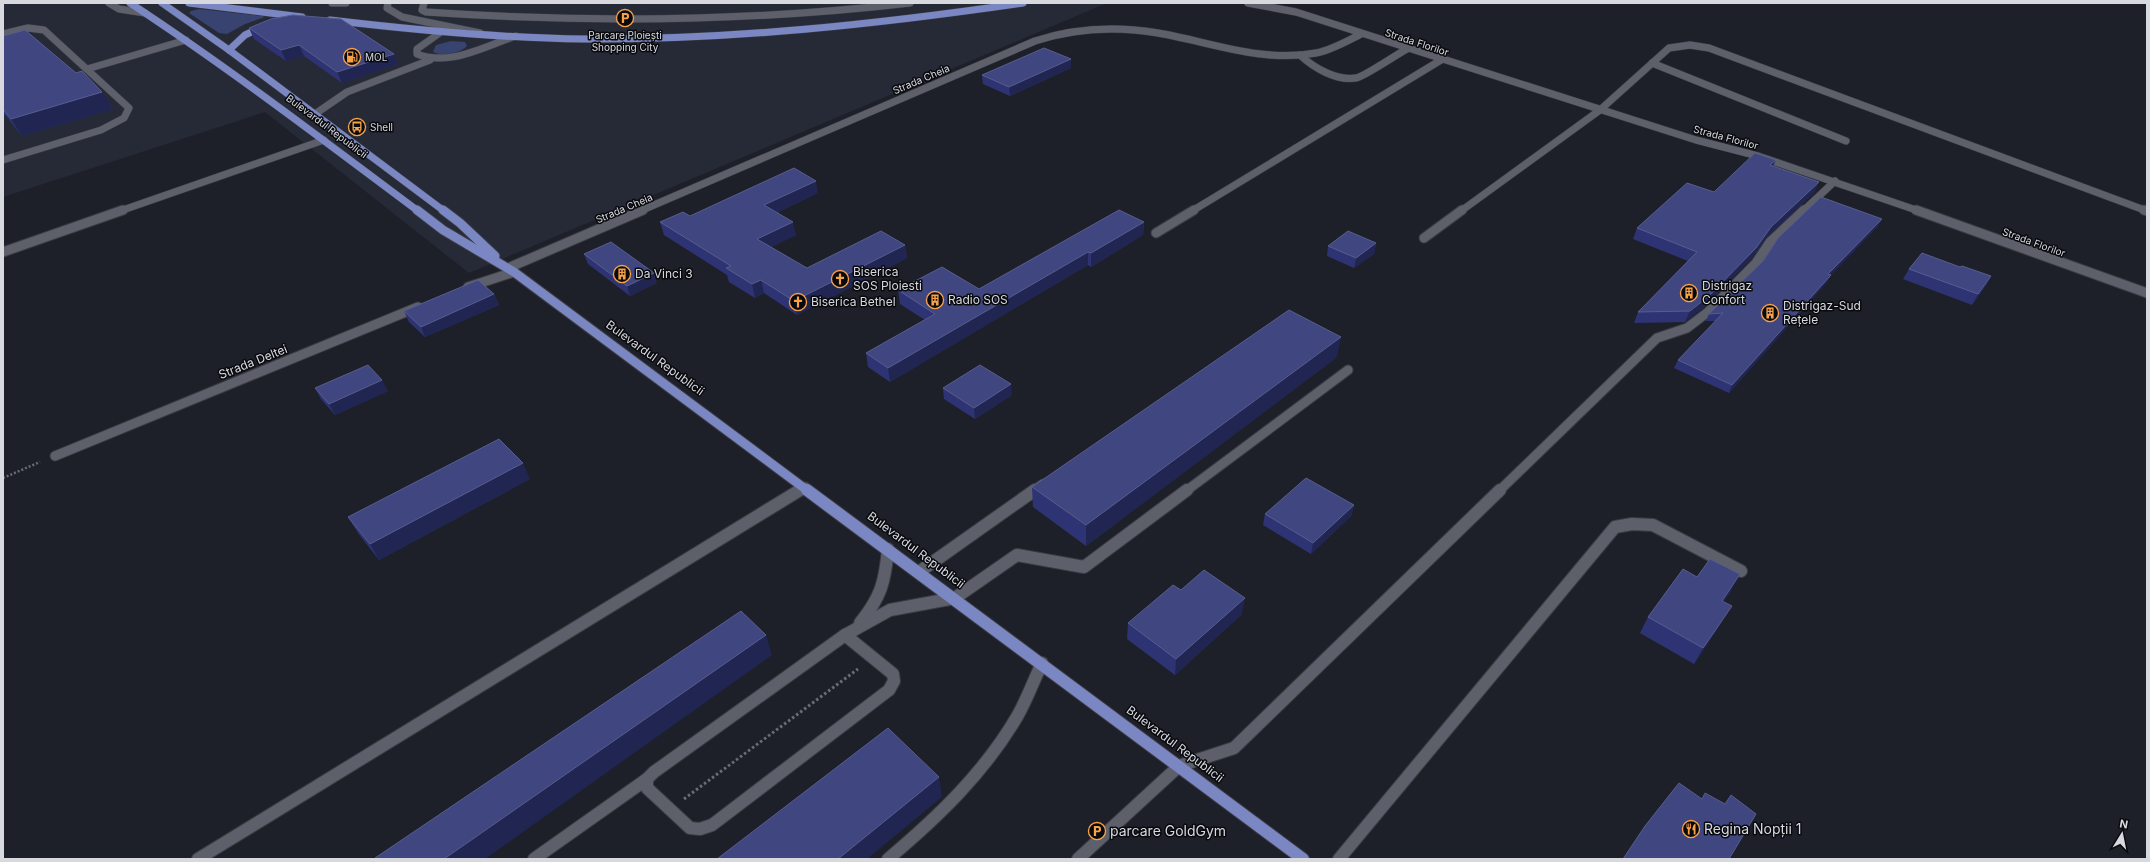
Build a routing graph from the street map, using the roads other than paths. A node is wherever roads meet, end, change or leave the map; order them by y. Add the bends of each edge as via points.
1 (109, 3) edge
2 (130, 3) edge
3 (162, 3) edge
4 (189, 3) edge
5 (237, 3) edge
6 (332, 3) edge
7 (346, 3) edge
8 (388, 3) edge
9 (424, 3) edge
10 (910, 3) edge
11 (1023, 3) edge
12 (1248, 3) edge
13 (1282, 3) edge
14 (1296, 12) junction
15 (145, 13) junction
16 (307, 17) junction
17 (323, 19) edge
18 (281, 21) edge
19 (269, 24) edge
20 (442, 32) junction
21 (3, 34) edge
22 (1361, 34) junction
23 (494, 35) junction
24 (516, 36) junction
25 (186, 40) junction
26 (1407, 49) junction
27 (229, 50) junction
28 (1300, 55) junction
29 (430, 60) junction
30 (1441, 60) junction
31 (1652, 63) junction
32 (87, 69) junction
33 (1600, 110) junction
34 (315, 114) junction
35 (324, 140) junction
36 (1846, 141) dead end
37 (3, 160) edge
38 (1835, 181) junction
39 (2147, 211) edge
40 (1156, 234) dead end
41 (1424, 238) dead end
42 (3, 252) edge
43 (511, 270) junction
44 (456, 292) edge
45 (2147, 293) edge
46 (427, 304) edge
47 (1348, 370) dead end
48 (55, 456) road end
49 (1049, 480) edge
50 (804, 487) junction
51 (888, 549) junction
52 (1741, 571) dead end
53 (919, 572) junction
54 (955, 598) junction
55 (857, 626) junction
56 (845, 635) junction
57 (1042, 663) junction
58 (1179, 766) junction
59 (647, 779) junction
60 (198, 859) edge
61 (534, 859) edge
62 (888, 859) edge
63 (1078, 859) edge
64 (1304, 859) edge
65 (1339, 859) edge

1 - 15 street via 119,9
2 - 15 main road, Bulevardul Republicii
3 - 27 main road, Bulevardul Republicii
4 - 16 main road
5 - 16 main road
6 - 7 street
8 - 23 street via 387,8 402,17
9 - 10 street via 422,10 426,12 636,21 751,18
11 - 24 main road via 873,24 764,33 618,38
12 - 14 street
13 - 14 street
14 - 22 street, Strada Florilor
15 - 25 main road, Bulevardul Republicii
16 - 18 main road
17 - 20 main road
19 - 27 main road via 245,35
20 - 23 main road
20 - 29 street via 417,49 417,54
21 - 32 street via 28,28 44,30
22 - 26 street, Strada Florilor
22 - 28 street, Strada Cheia via 1331,48
23 - 24 main road
24 - 29 street via 452,58
25 - 32 street
25 - 35 main road, Bulevardul Republicii
26 - 28 street via 1356,78 1336,76 1313,67
26 - 30 street, Strada Florilor
27 - 34 main road, Bulevardul Republicii
28 - 43 street, Strada Cheia via 1245,54 1148,32 1094,29 1060,32
29 - 34 street via 347,92
30 - 33 street, Strada Florilor
30 - 40 street
31 - 33 street
31 - 36 street
31 - 39 street via 1669,48 1690,45 1709,48
32 - 37 street via 129,108 124,118 101,130
33 - 38 street, Strada Florilor
33 - 41 street
34 - 43 main road, Bulevardul Republicii via 460,223
35 - 42 street
35 - 43 main road, Bulevardul Republicii via 443,230
38 - 45 street, Strada Florilor
38 - 58 street via 1770,242 1756,264 1708,312 1687,328 1657,338 1234,748
43 - 44 street
43 - 50 main road, Bulevardul Republicii
46 - 48 street, Strada Deltei
47 - 54 street via 1084,567 1017,555
49 - 53 street
50 - 51 main road, Bulevardul Republicii
50 - 60 street
51 - 53 main road, Bulevardul Republicii
51 - 55 street via 885,583 877,602
52 - 65 street via 1653,525 1632,524 1615,527
53 - 54 main road, Bulevardul Republicii
54 - 55 street via 890,610
54 - 57 main road, Bulevardul Republicii
55 - 56 street
56 - 59 street
56 - 59 street via 893,674 894,681 889,690 712,825 700,829 690,828 647,788
57 - 58 main road, Bulevardul Republicii
57 - 62 street via 1018,715 991,756 958,797
58 - 63 street
58 - 64 main road, Bulevardul Republicii
59 - 61 street

